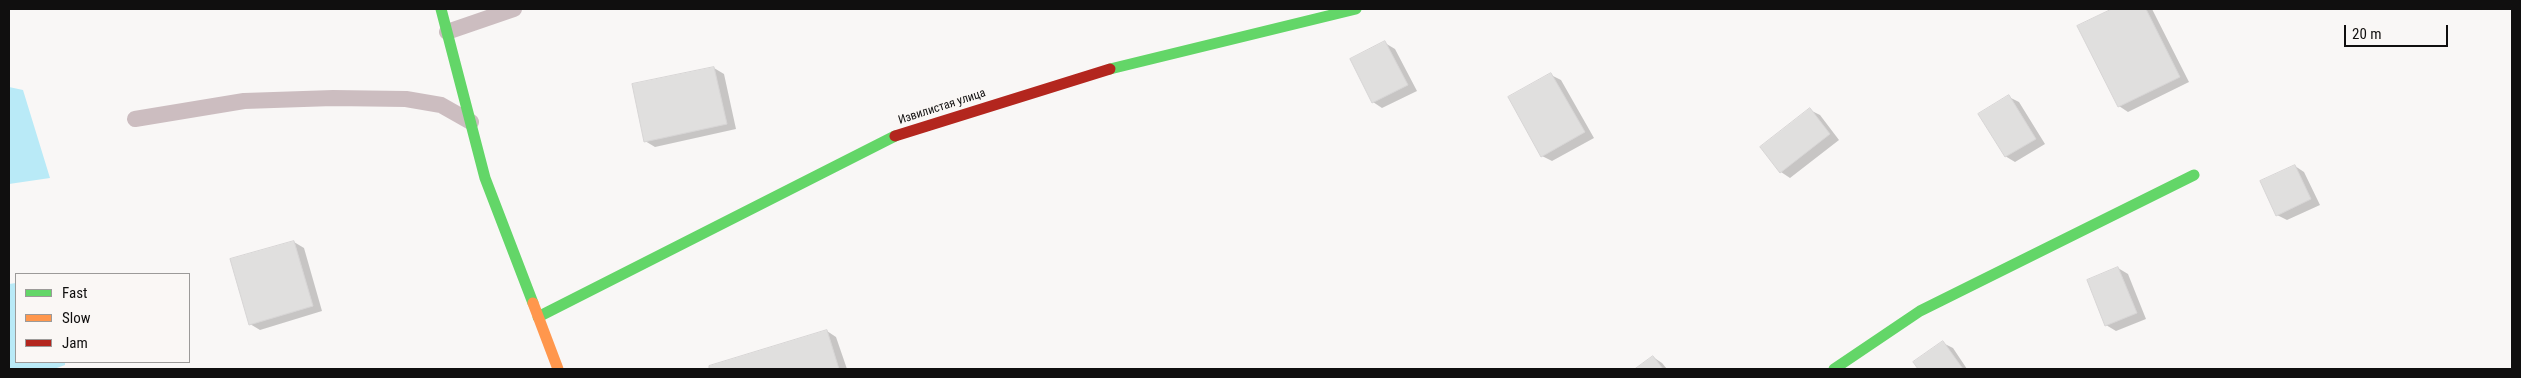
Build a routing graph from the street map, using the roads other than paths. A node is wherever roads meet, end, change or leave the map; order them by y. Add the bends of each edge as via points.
1 (441, 9) edge
2 (514, 9) edge
3 (1356, 9) edge
4 (447, 32) junction
5 (135, 119) dead end
6 (471, 122) junction
7 (2194, 175) dead end
8 (538, 317) junction
9 (558, 369) edge
10 (1834, 369) edge

1 - 4 street
2 - 4 lane
3 - 8 street, Извилистая улица via 1120,66 902,133
4 - 6 street
5 - 6 lane via 244,101 333,98 406,99 441,105
6 - 8 street via 485,178
7 - 10 street via 1920,311
8 - 9 street

